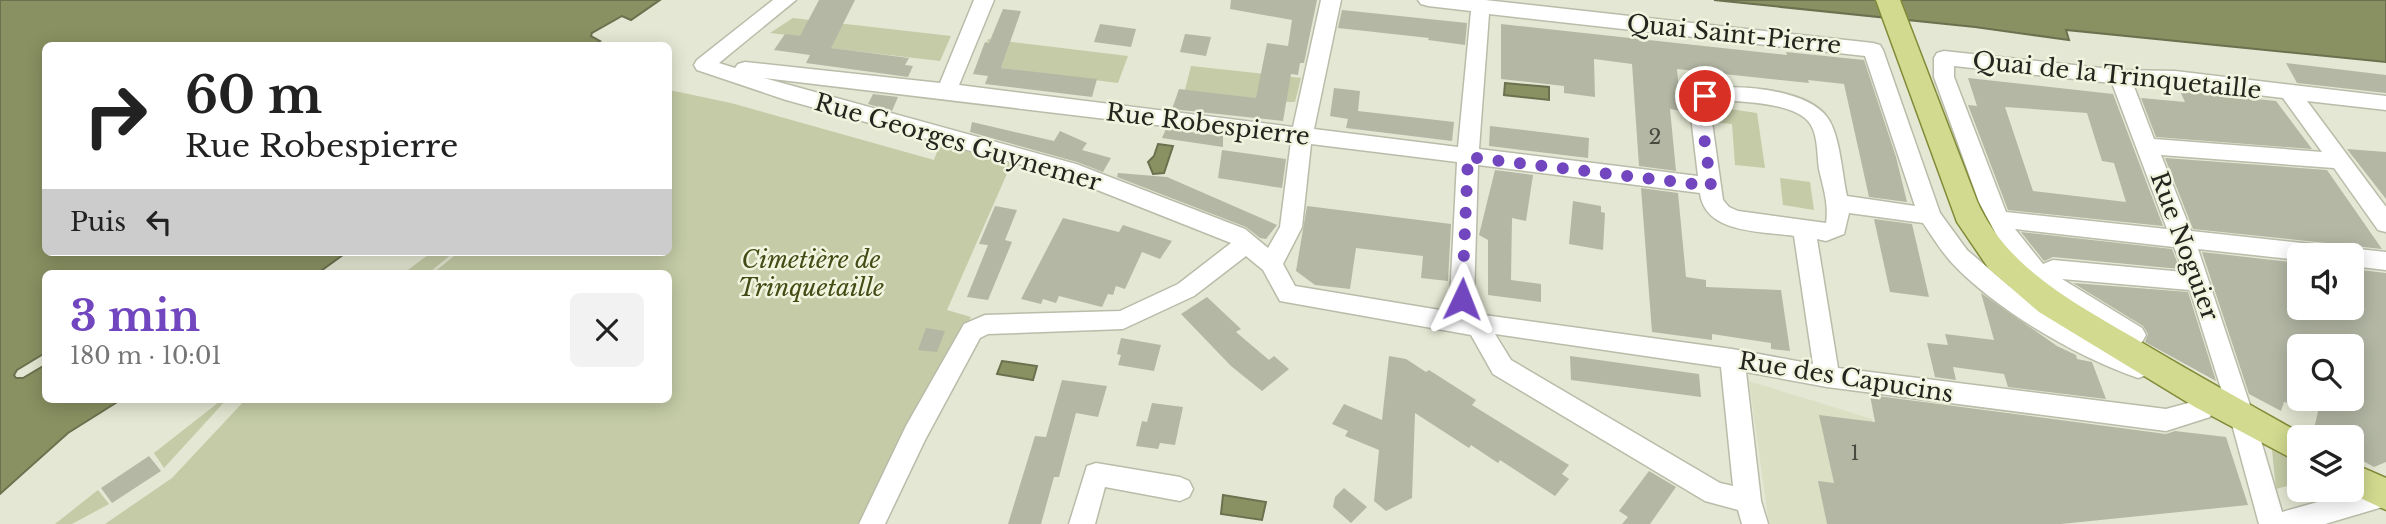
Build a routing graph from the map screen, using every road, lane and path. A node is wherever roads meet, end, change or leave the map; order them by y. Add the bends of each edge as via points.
1 (786, 0) edge
2 (984, 0) edge
3 (1331, 0) edge
4 (1428, 0) edge
5 (1888, 0) edge
6 (1484, 6) junction
7 (704, 65) junction
8 (2120, 77) junction
9 (947, 91) junction
10 (2290, 93) junction
11 (2386, 103) edge
12 (1302, 135) junction
13 (2148, 146) junction
14 (1468, 157) junction
15 (2338, 161) junction
16 (1711, 186) junction
17 (1838, 203) junction
18 (1930, 216) junction
19 (1997, 219) junction
20 (2386, 224) edge
21 (1804, 229) junction
22 (2183, 237) junction
23 (1246, 244) junction
24 (2287, 250) edge
25 (2364, 258) edge
26 (2386, 261) edge
27 (1271, 264) junction
28 (2042, 275) junction
29 (2199, 282) junction
30 (1476, 326) junction
31 (2134, 335) dead end
32 (1732, 359) junction
33 (1827, 377) junction
34 (2206, 397) junction
35 (2242, 417) junction
36 (2287, 442) edge
37 (2364, 484) edge
38 (1180, 489) dead end
39 (2386, 495) edge
40 (1751, 512) edge
41 (872, 524) edge
42 (1082, 524) edge
43 (2272, 524) edge
44 (2283, 524) edge

1 - 7 street
2 - 9 street
3 - 12 street
4 - 6 street, Quai Saint-Pierre
5 - 34 main road via 1972,222 2000,261 2050,303
6 - 14 street via 1479,14
6 - 18 street, Quai Saint-Pierre via 1874,50
7 - 9 street, Rue Robespierre
7 - 23 street, Rue Georges Guynemer via 793,95 1068,170 1237,234
8 - 10 street, Quai de la Trinquetaille via 2175,78
8 - 13 street, Rue Noguier
8 - 19 street, Quai de la Trinquetaille via 1944,58 1944,78
9 - 12 street, Rue Robespierre
10 - 11 street, Quai de la Trinquetaille
10 - 15 street
12 - 14 street, Rue Robespierre
12 - 27 street via 1291,227
13 - 15 street
13 - 22 street, Rue Noguier
14 - 16 street, Rue Robespierre
14 - 30 street via 1462,299
15 - 20 street
16 - 17 street via 1700,108 1705,96 1762,98 1808,108 1820,122
16 - 21 street via 1712,202 1721,213
17 - 18 street
17 - 21 street via 1836,228 1826,232
18 - 34 street via 1959,256 2000,291 2068,336
19 - 22 street
19 - 28 street via 2026,261
21 - 33 street
22 - 24 street
22 - 29 street, Rue Noguier
23 - 27 street, Rue Georges Guynemer
23 - 41 street via 1186,290 1123,320 985,325 972,331
25 - 26 street
27 - 30 street, Rue Georges Guynemer via 1288,294
28 - 29 street via 2053,269
28 - 31 street
29 - 35 street, Rue Noguier
30 - 32 street, Rue des Capucins via 1489,324
30 - 40 street via 1502,367
32 - 33 street, Rue des Capucins
32 - 40 street
33 - 34 street, Rue des Capucins via 2166,420 2201,410
34 - 35 main road
35 - 36 main road
35 - 43 street, Rue Noguier
37 - 39 main road
38 - 42 street via 1096,474
39 - 44 street

